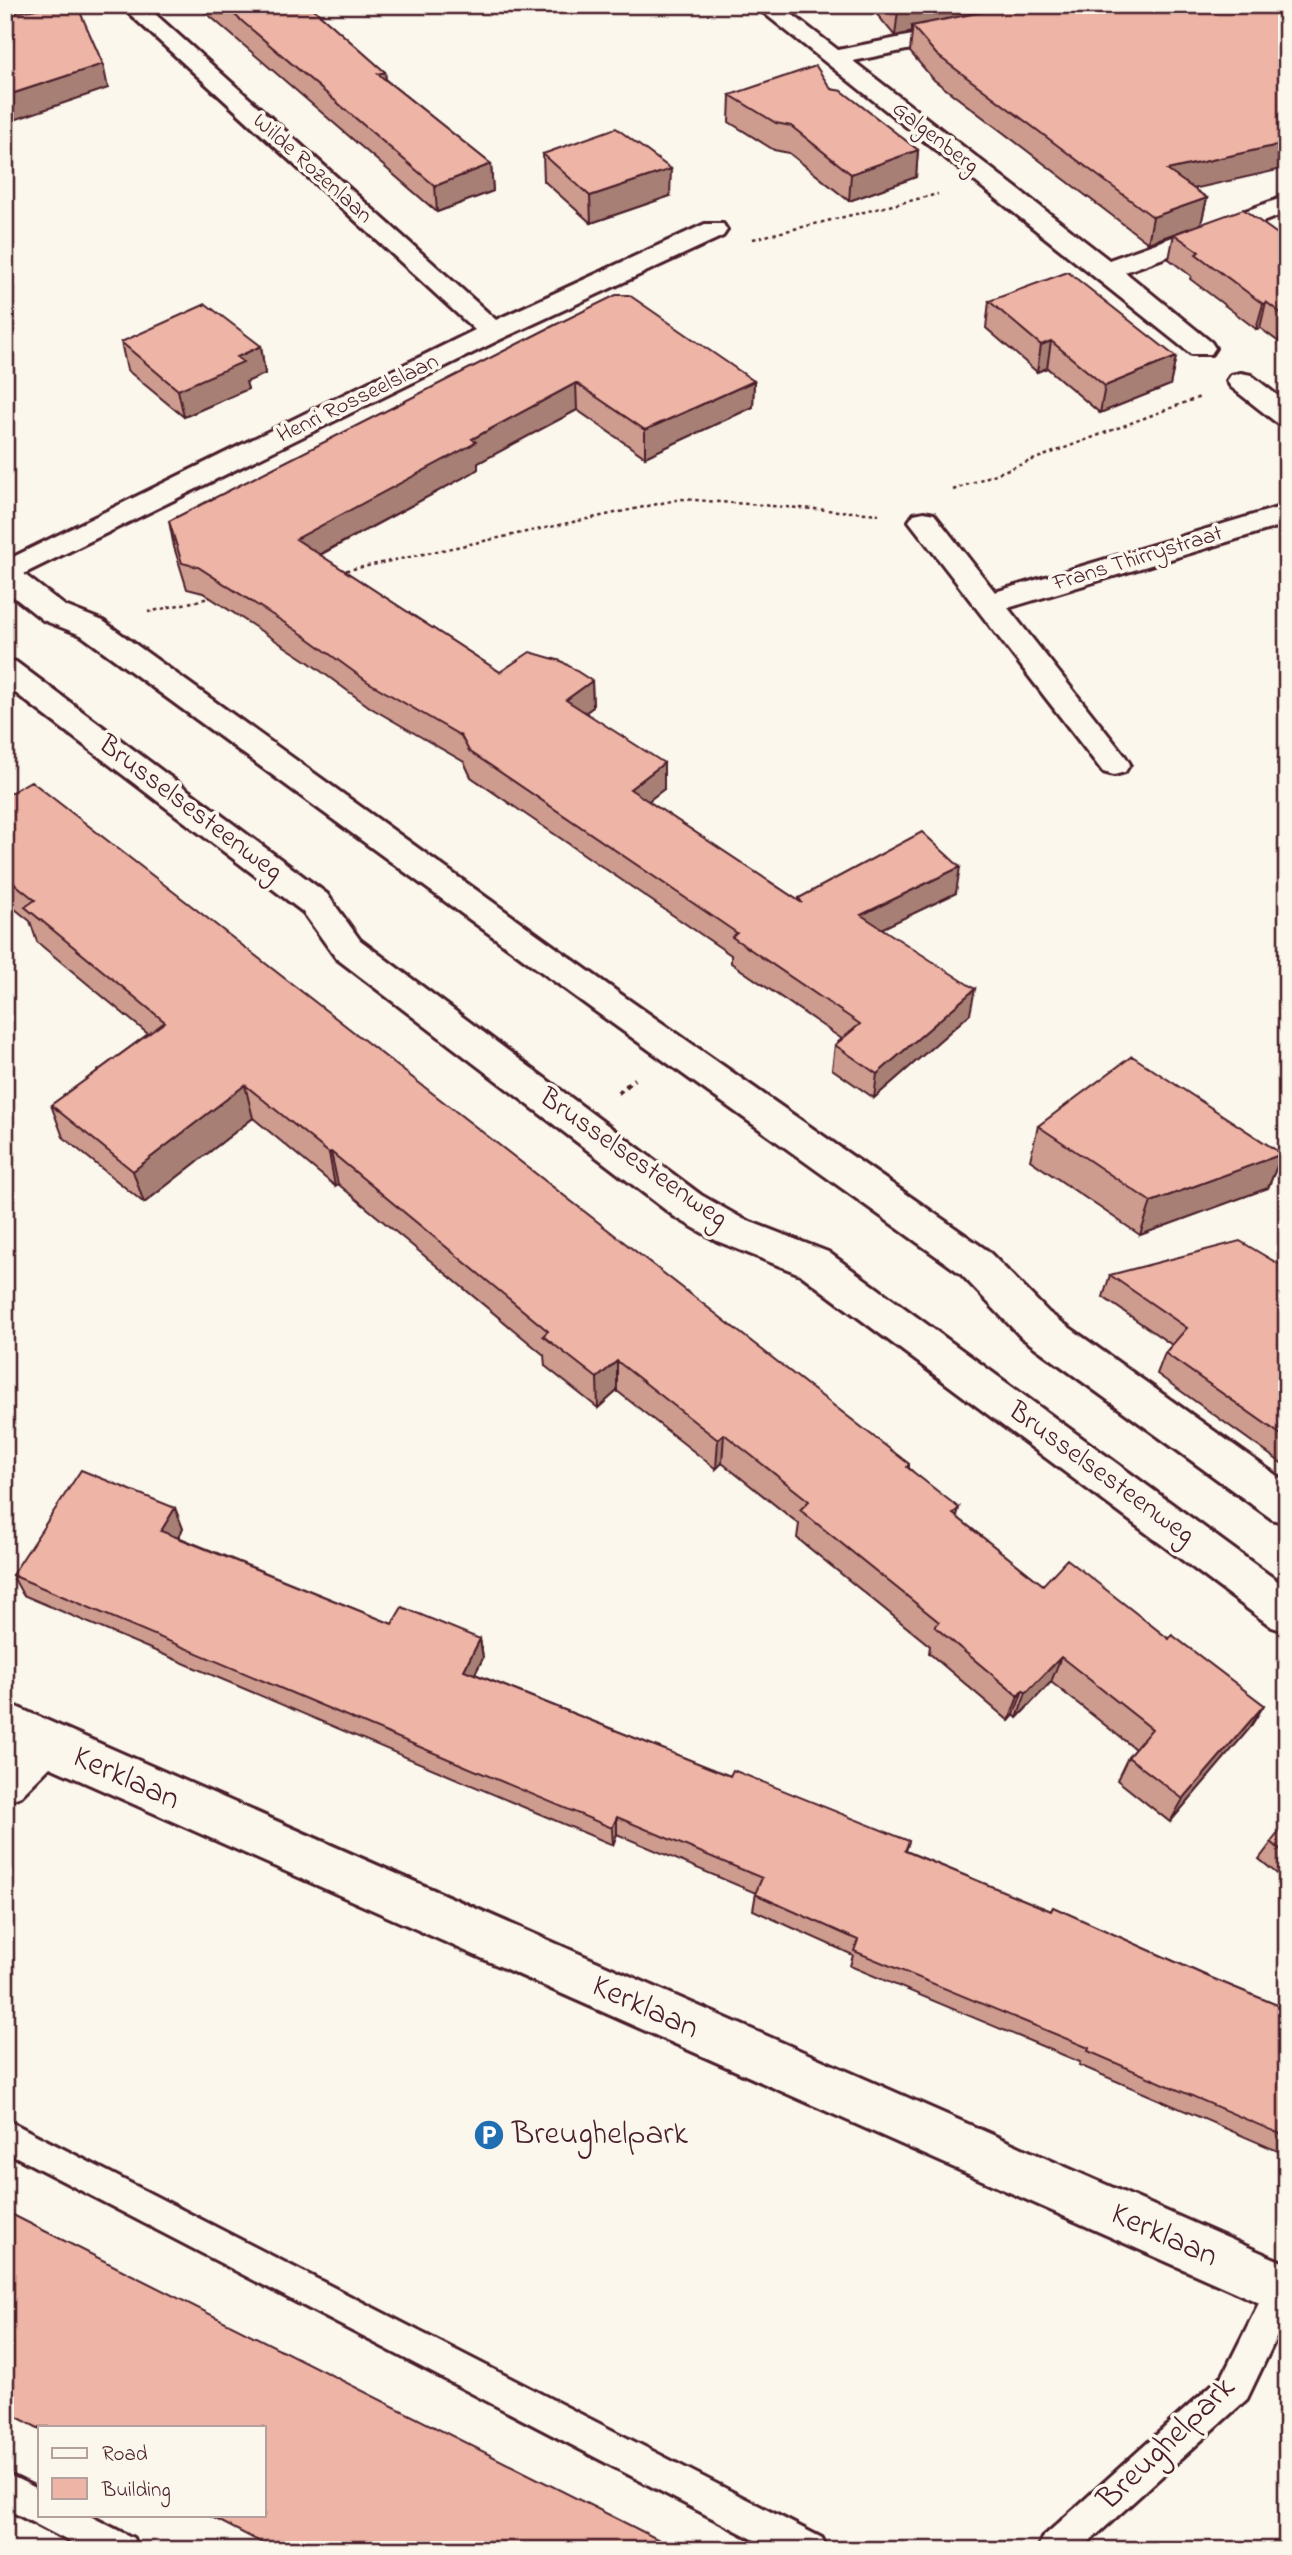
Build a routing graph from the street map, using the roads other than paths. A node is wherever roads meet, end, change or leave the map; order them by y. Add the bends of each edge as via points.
1 (131, 5) edge
2 (765, 5) edge
3 (983, 28) edge
4 (834, 58) junction
5 (1287, 204) edge
6 (714, 230) road end
7 (1106, 270) junction
8 (493, 332) junction
9 (1200, 348) dead end
10 (1241, 381) road end
11 (1287, 417) edge
12 (1287, 514) edge
13 (924, 521) dead end
14 (5, 574) edge
15 (988, 604) junction
16 (5, 669) edge
17 (1114, 764) dead end
18 (1287, 1506) edge
19 (1287, 1613) edge
20 (24, 1733) edge
21 (5, 1781) edge
22 (5, 2134) edge
23 (1285, 2289) edge
24 (5, 2490) edge
25 (38, 2507) edge
26 (55, 2516) edge
27 (121, 2550) edge
28 (810, 2550) edge
29 (1054, 2550) edge

1 - 8 street, Wilde Rozenlaan
2 - 4 street, Galgenberg
3 - 4 street
4 - 7 street, Galgenberg
5 - 7 street
6 - 8 street, Henri Rosseelslaan
7 - 9 street, Galgenberg
8 - 14 street, Henri Rosseelslaan
10 - 11 street
12 - 15 street, Frans Thirrystraat
13 - 15 street
14 - 18 street via 54,613 92,628 974,1262 1035,1325
15 - 17 street
16 - 19 street, Brusselsesteenweg via 315,903 348,949 688,1206 730,1230 814,1263
20 - 21 street
20 - 23 street, Kerklaan
22 - 28 lane
23 - 29 lane, Breughelpark via 1235,2387
24 - 25 lane
26 - 27 lane

